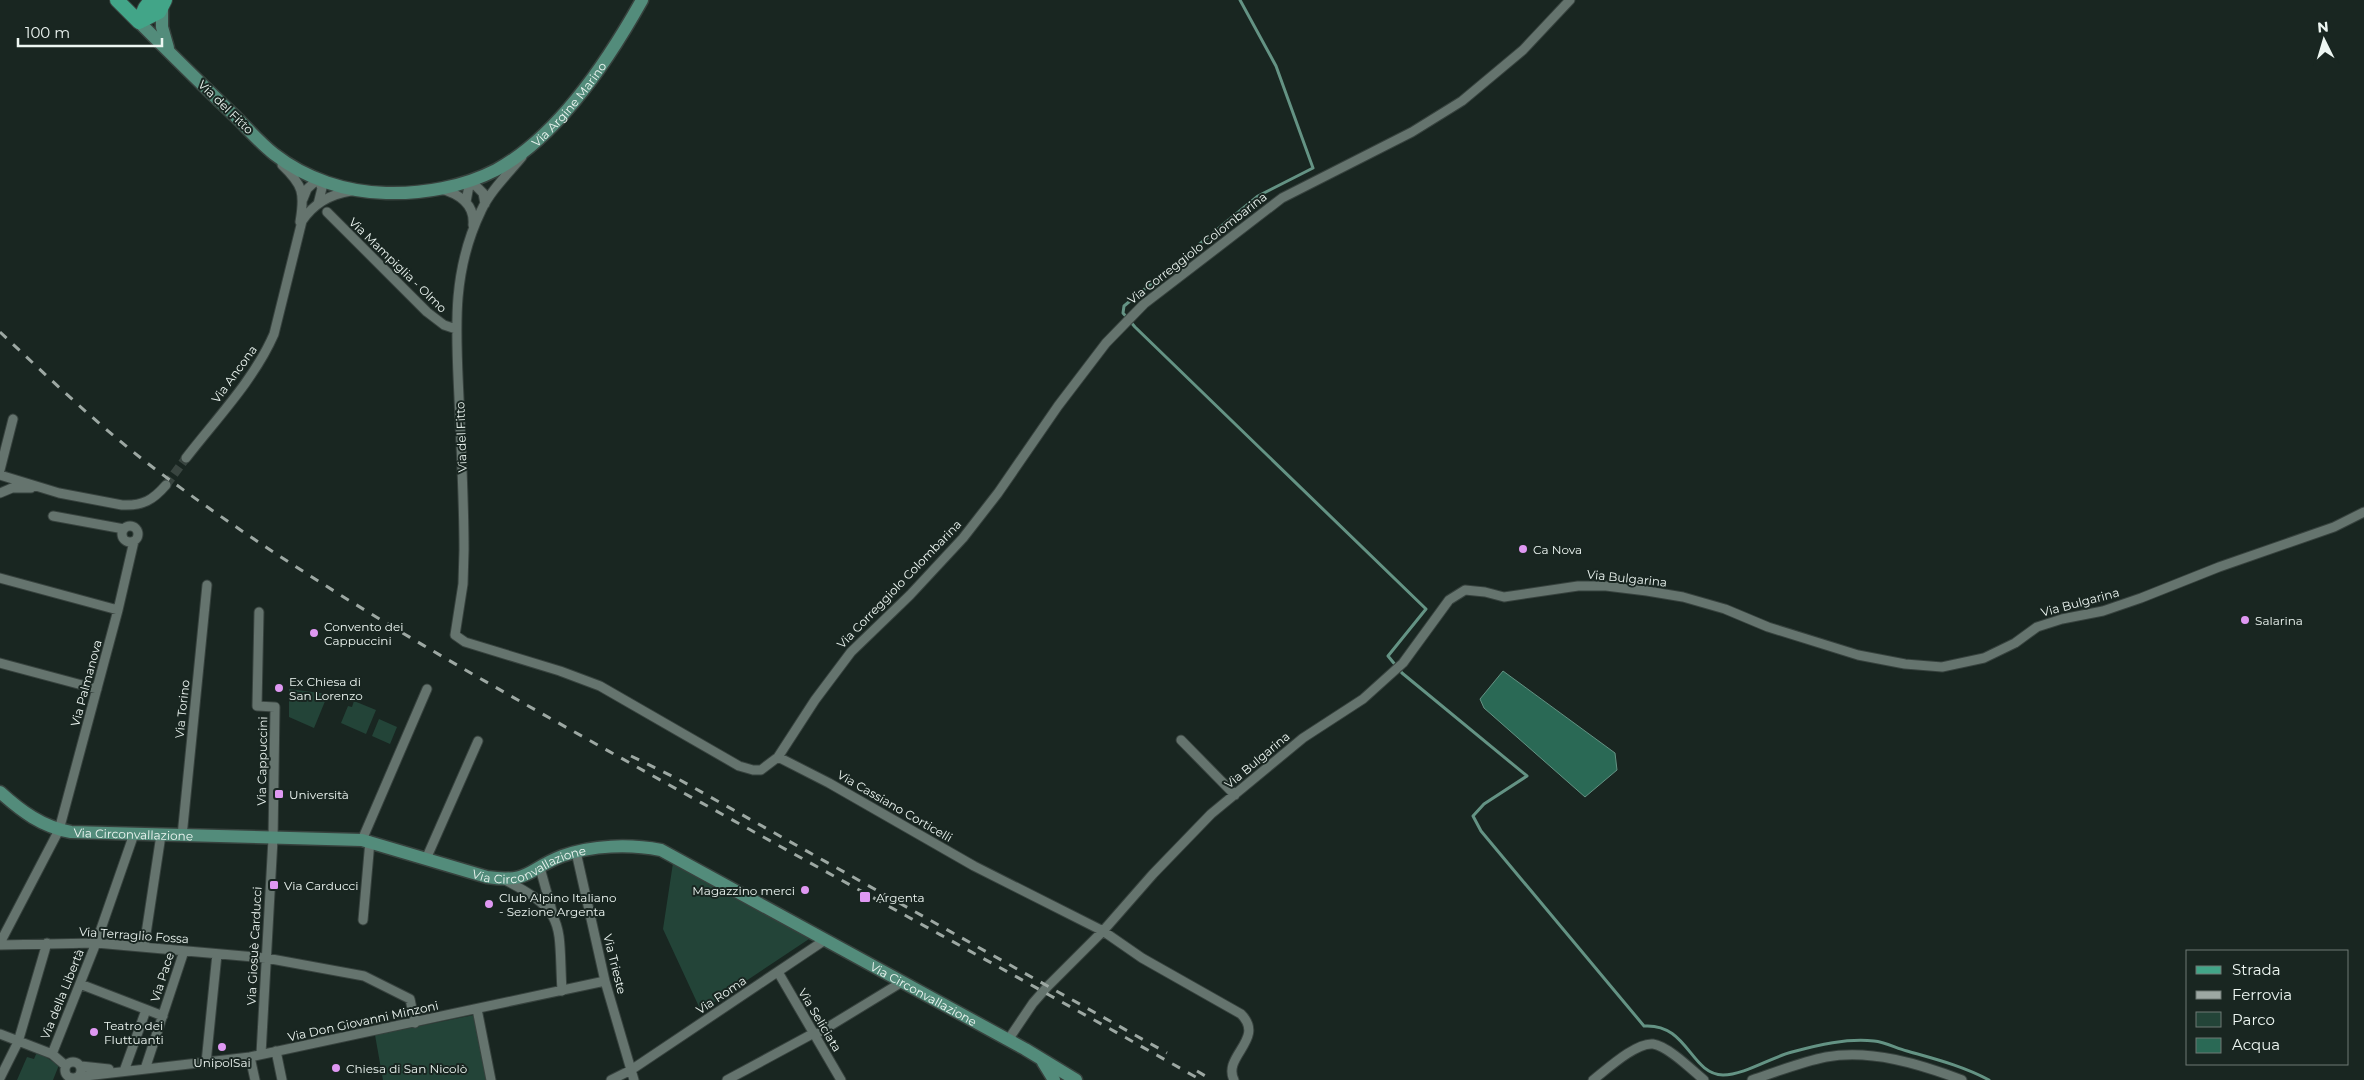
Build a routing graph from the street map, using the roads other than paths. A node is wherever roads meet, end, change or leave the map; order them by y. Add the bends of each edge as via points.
1 (117, 0) edge
2 (151, 0) edge
3 (642, 0) edge
4 (1570, 0) edge
5 (164, 5) edge
6 (139, 22) junction
7 (168, 51) junction
8 (538, 138) junction
9 (274, 154) junction
10 (318, 179) junction
11 (470, 180) junction
12 (440, 189) junction
13 (359, 190) junction
14 (303, 200) junction
15 (466, 202) junction
16 (318, 204) junction
17 (485, 204) junction
18 (327, 212) dead end
19 (472, 232) junction
20 (297, 237) junction
21 (456, 328) junction
22 (13, 419) dead end
23 (186, 458) tunnel mouth
24 (0, 470) edge
25 (4, 477) edge
26 (166, 485) tunnel mouth
27 (0, 493) edge
28 (59, 493) junction
29 (2364, 512) edge
30 (53, 516) dead end
31 (123, 533) junction
32 (134, 541) junction
33 (0, 578) edge
34 (207, 585) dead end
35 (118, 610) junction
36 (259, 612) dead end
37 (0, 663) edge
38 (97, 689) junction
39 (427, 689) dead end
40 (1182, 740) dead end
41 (478, 741) dead end
42 (778, 757) junction
43 (0, 792) edge
44 (1235, 795) junction
45 (59, 830) junction
46 (134, 834) junction
47 (162, 835) junction
48 (182, 836) junction
49 (273, 839) junction
50 (366, 841) junction
51 (576, 852) junction
52 (426, 859) junction
53 (540, 868) junction
54 (503, 879) junction
55 (553, 914) junction
56 (364, 920) dead end
57 (1103, 931) junction
58 (826, 940) junction
59 (47, 943) junction
60 (96, 943) junction
61 (0, 944) edge
62 (144, 947) junction
63 (184, 951) junction
64 (217, 954) junction
65 (266, 958) junction
66 (778, 972) junction
67 (606, 981) junction
68 (902, 982) junction
69 (80, 984) junction
70 (562, 991) junction
71 (146, 1010) junction
72 (477, 1010) junction
73 (162, 1016) junction
74 (419, 1022) junction
75 (0, 1034) edge
76 (814, 1034) junction
77 (1008, 1040) junction
78 (18, 1042) junction
79 (1025, 1049) junction
80 (276, 1051) junction
81 (52, 1054) junction
82 (261, 1054) junction
83 (250, 1057) junction
84 (206, 1063) junction
85 (81, 1066) junction
86 (145, 1069) junction
87 (124, 1070) junction
88 (631, 1070) junction
89 (69, 1076) edge
90 (0, 1078) edge
91 (255, 1080) edge
92 (282, 1080) edge
93 (491, 1080) edge
94 (611, 1080) edge
95 (634, 1080) edge
96 (727, 1080) edge
97 (841, 1080) edge
98 (1054, 1080) edge
99 (1076, 1080) edge
100 (1234, 1080) edge
101 (1593, 1080) edge
102 (1704, 1080) edge
103 (1752, 1080) edge
104 (1962, 1080) edge

1 - 6 main road, Via del Fitto
2 - 6 main road
3 - 8 street, Via Argine Marino via 620,40 586,86
4 - 42 street, Via Correggiolo Colombarina via 1523,50 1462,101 1412,132 1282,198 1128,319 1064,398 963,538 850,652
5 - 6 main road via 152,18
5 - 7 street via 162,27
6 - 7 street, Via del Fitto
7 - 9 street, Via del Fitto
8 - 11 street, Via Argine Marino via 505,164
8 - 17 street, Via del Fitto
9 - 10 street, Via del Fitto
9 - 14 street via 300,185
10 - 13 street, Via del Fitto
10 - 14 street, Via Ancona via 307,189
10 - 16 street via 322,188
11 - 12 street, Via del Fitto
11 - 15 street, Via del Fitto
11 - 17 street via 483,193
12 - 13 street, Via del Fitto via 392,193
12 - 15 street, Via del Fitto
13 - 16 street, Via Ancona via 335,194
14 - 20 street, Via Ancona
15 - 19 street, Via del Fitto via 473,215
16 - 20 street, Via Ancona via 302,221
17 - 19 street, Via del Fitto
18 - 21 street, Via Mampiglia - Olmo via 432,316 444,326
19 - 21 street, Via del Fitto via 458,281
20 - 23 street, Via Ancona via 268,347
21 - 42 street, Via del Fitto via 464,550 463,584 454,630 457,638 600,686 749,769 761,770
22 - 24 street
25 - 28 street
26 - 28 street via 154,498 132,505
27 - 28 street via 19,487
29 - 44 street, Via Bulgarina via 2334,527 2142,598 2037,627 1984,658 1942,667 1858,655 1683,597 1606,586 1578,586 1504,597 1465,590 1449,600 1398,667 1363,699 1303,738
30 - 31 street
31 - 32 street via 127,542
31 - 32 street via 131,526 136,528 138,535
32 - 35 street, Via Palmanova
33 - 35 street
34 - 48 street, Via Torino
35 - 38 street, Via Palmanova
36 - 49 street, Via Cappuccini via 257,706 275,707
37 - 38 street
38 - 45 street, Via Palmanova
39 - 50 street
40 - 44 street
41 - 52 street
42 - 57 street, Via Cassiano Corticelli via 974,866
43 - 45 street, Via Circonvallazione via 26,814
44 - 57 street, Via Bulgarina via 1211,814
45 - 46 street, Via Circonvallazione
45 - 61 street, Via Palmanova
46 - 47 street, Via Circonvallazione
46 - 60 street, Via della Libertà
47 - 48 street, Via Circonvallazione
47 - 62 street
48 - 49 street, Via Circonvallazione
49 - 50 street, Via Circonvallazione
49 - 65 street, Via Giosuè Carducci
50 - 52 street, Via Circonvallazione
50 - 56 street
51 - 53 street, Via Circonvallazione
51 - 58 street, Via Circonvallazione via 638,846 661,850
51 - 67 street, Via Trieste
52 - 54 street, Via Circonvallazione
53 - 54 street, Via Circonvallazione via 524,877
53 - 55 street
54 - 55 street via 536,897
55 - 70 street via 558,932
57 - 77 street, Via Bulgarina via 1032,1003
57 - 100 street, Via Cassiano Corticelli via 1247,1020 1249,1035 1232,1069
58 - 66 street, Via Roma
58 - 68 street, Via Circonvallazione
59 - 60 street, Via Terraglio Fossa
59 - 61 street, Via Terraglio Fossa
59 - 78 street
60 - 62 street, Via Terraglio Fossa
60 - 69 street, Via della Libertà
62 - 63 street, Via Terraglio Fossa
63 - 64 street, Via Terraglio Fossa
63 - 73 street, Via Pace
64 - 65 street, Via Terraglio Fossa
64 - 84 street
65 - 74 street, Via Terraglio Fossa via 364,976 410,999
65 - 82 street, Via Giosuè Carducci
66 - 76 street, Via Seliciata
66 - 88 street, Via Roma
67 - 70 street, Via Don Giovanni Minzoni
67 - 88 street, Via Trieste
68 - 76 street
68 - 77 street, Via Circonvallazione
69 - 71 street
69 - 81 street, Via della Libertà
70 - 72 street, Via Don Giovanni Minzoni
71 - 73 street
71 - 87 street, Via Pace
72 - 74 street, Via Don Giovanni Minzoni
72 - 93 street
73 - 86 street, Via Pace
74 - 80 street, Via Don Giovanni Minzoni
75 - 78 street
76 - 96 street
76 - 97 street, Via Seliciata
77 - 79 street, Via Circonvallazione
78 - 81 street
78 - 90 street
79 - 98 street, Via Circonvallazione via 1042,1061
79 - 99 street, Via Circonvallazione
80 - 82 street, Via Don Giovanni Minzoni
80 - 92 street
81 - 89 street
82 - 83 street, Via Don Giovanni Minzoni
83 - 84 street, Via Don Giovanni Minzoni
83 - 91 street
84 - 86 street, Via Don Giovanni Minzoni
85 - 87 street, Via Don Giovanni Minzoni
85 - 89 street via 81,1073
85 - 89 street, Via Don Giovanni Minzoni via 74,1061
86 - 87 street, Via Don Giovanni Minzoni
87 - 89 street, Via Don Giovanni Minzoni
88 - 94 street, Via Roma
88 - 95 street, Via Trieste
101 - 102 street via 1639,1046 1653,1044 1669,1051
103 - 104 street via 1827,1057 1861,1055 1900,1060

